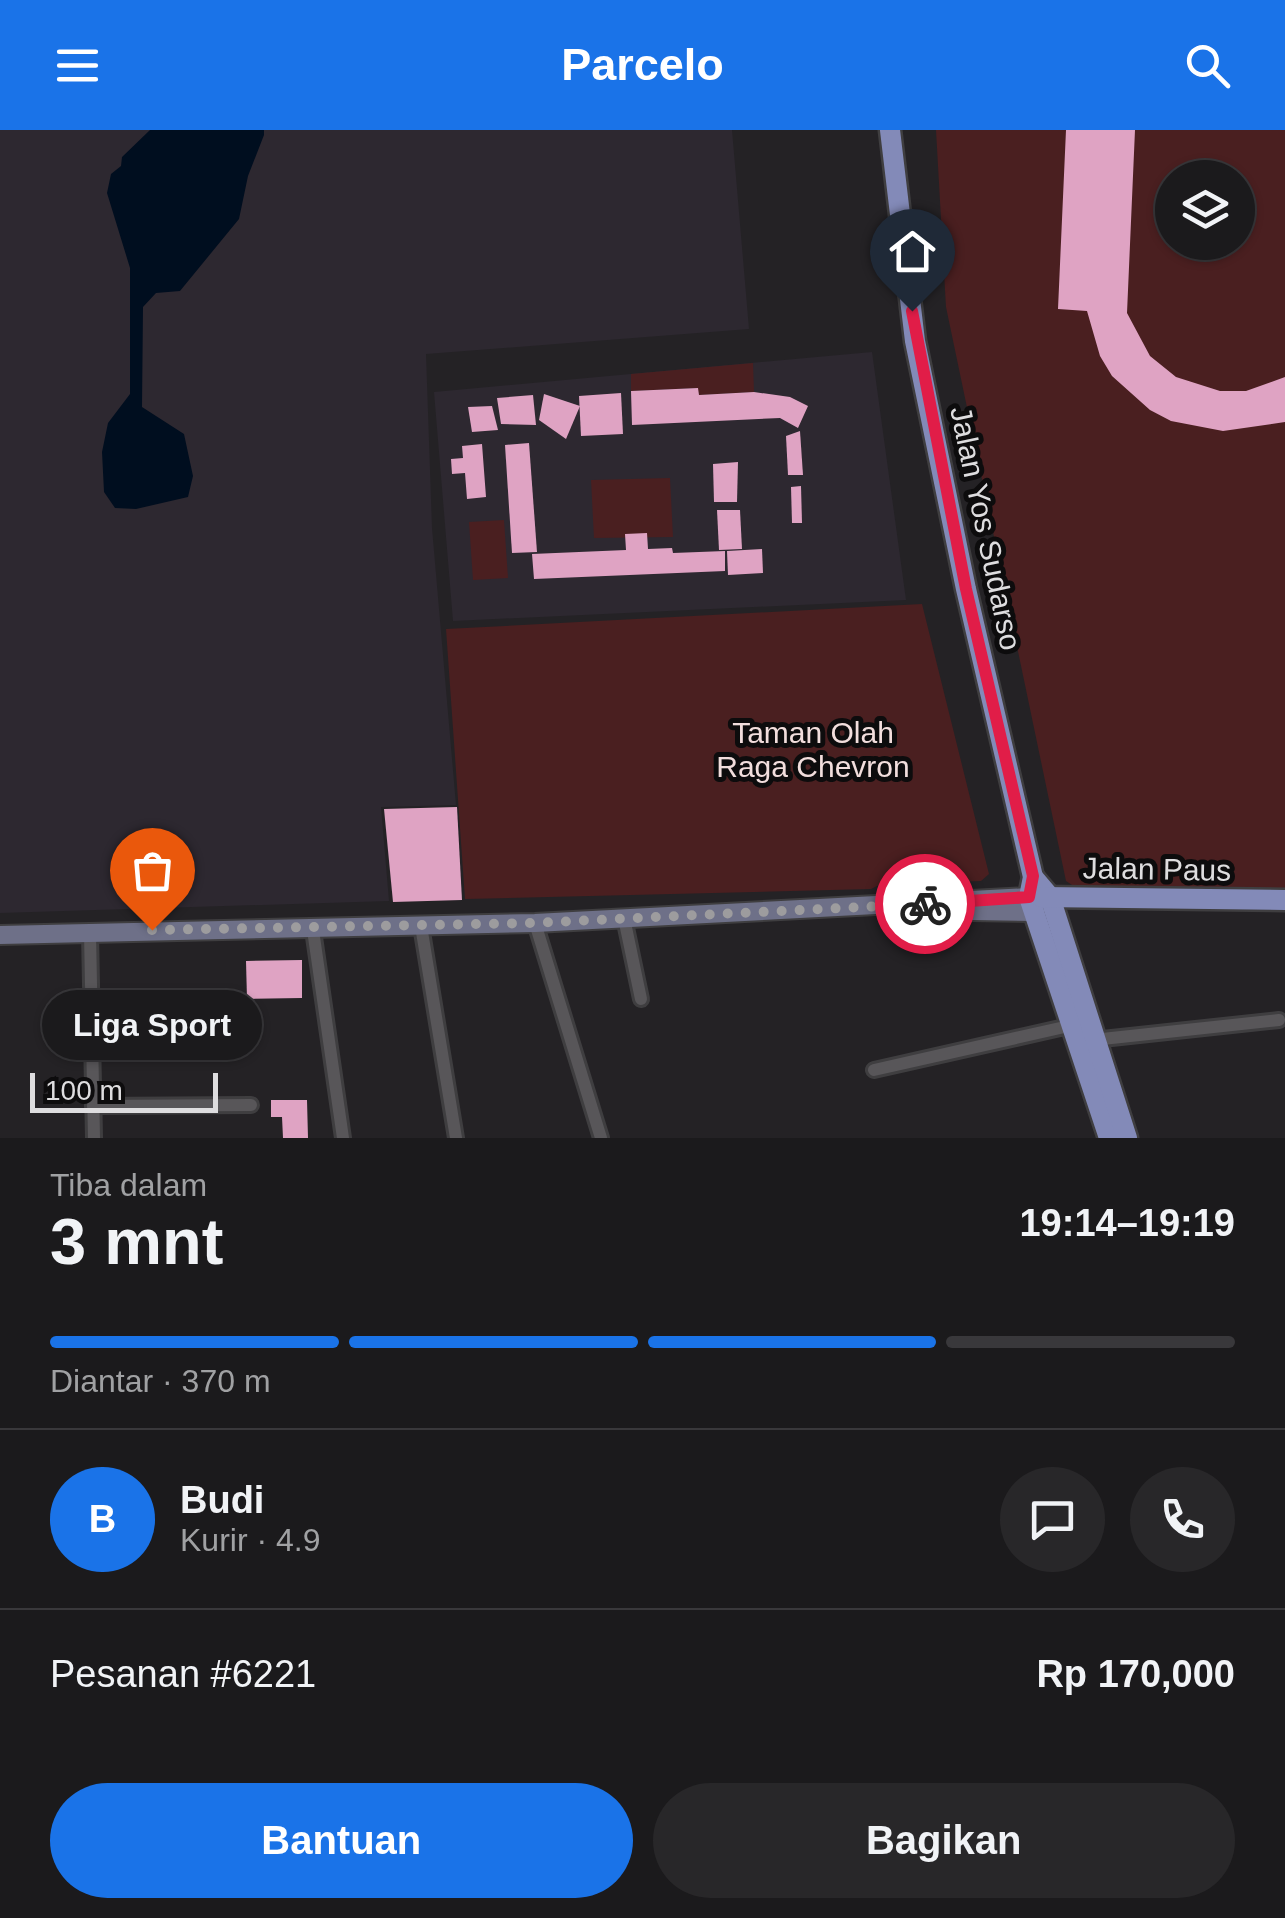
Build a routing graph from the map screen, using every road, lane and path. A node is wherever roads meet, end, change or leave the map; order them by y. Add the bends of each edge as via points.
1 (890, 130) edge
2 (1040, 899) junction
3 (1285, 900) edge
4 (1285, 913) edge
5 (624, 918) junction
6 (534, 923) junction
7 (422, 926) junction
8 (313, 930) junction
9 (90, 933) junction
10 (0, 935) edge
11 (641, 999) dead end
12 (1279, 1020) dead end
13 (1069, 1026) junction
14 (1093, 1040) junction
15 (874, 1070) dead end
16 (251, 1105) dead end
17 (92, 1106) junction
18 (94, 1138) edge
19 (343, 1138) edge
20 (456, 1138) edge
21 (601, 1138) edge
22 (1108, 1138) edge
23 (1127, 1138) edge

1 - 2 main road, Jalan Yos Sudarso via 915,342
2 - 3 main road, Jalan Paus
2 - 4 main road, Jalan Paus
2 - 5 main road
2 - 13 main road, Jalan Yos Sudarso
2 - 14 main road, Jalan Yos Sudarso
5 - 6 main road
5 - 11 street
6 - 7 main road
6 - 21 street
7 - 8 main road
7 - 20 street
8 - 9 main road
8 - 19 street
9 - 10 main road
9 - 17 street
12 - 14 street
13 - 15 street
13 - 22 main road, Jalan Yos Sudarso
14 - 23 main road, Jalan Yos Sudarso
16 - 17 street
17 - 18 street

